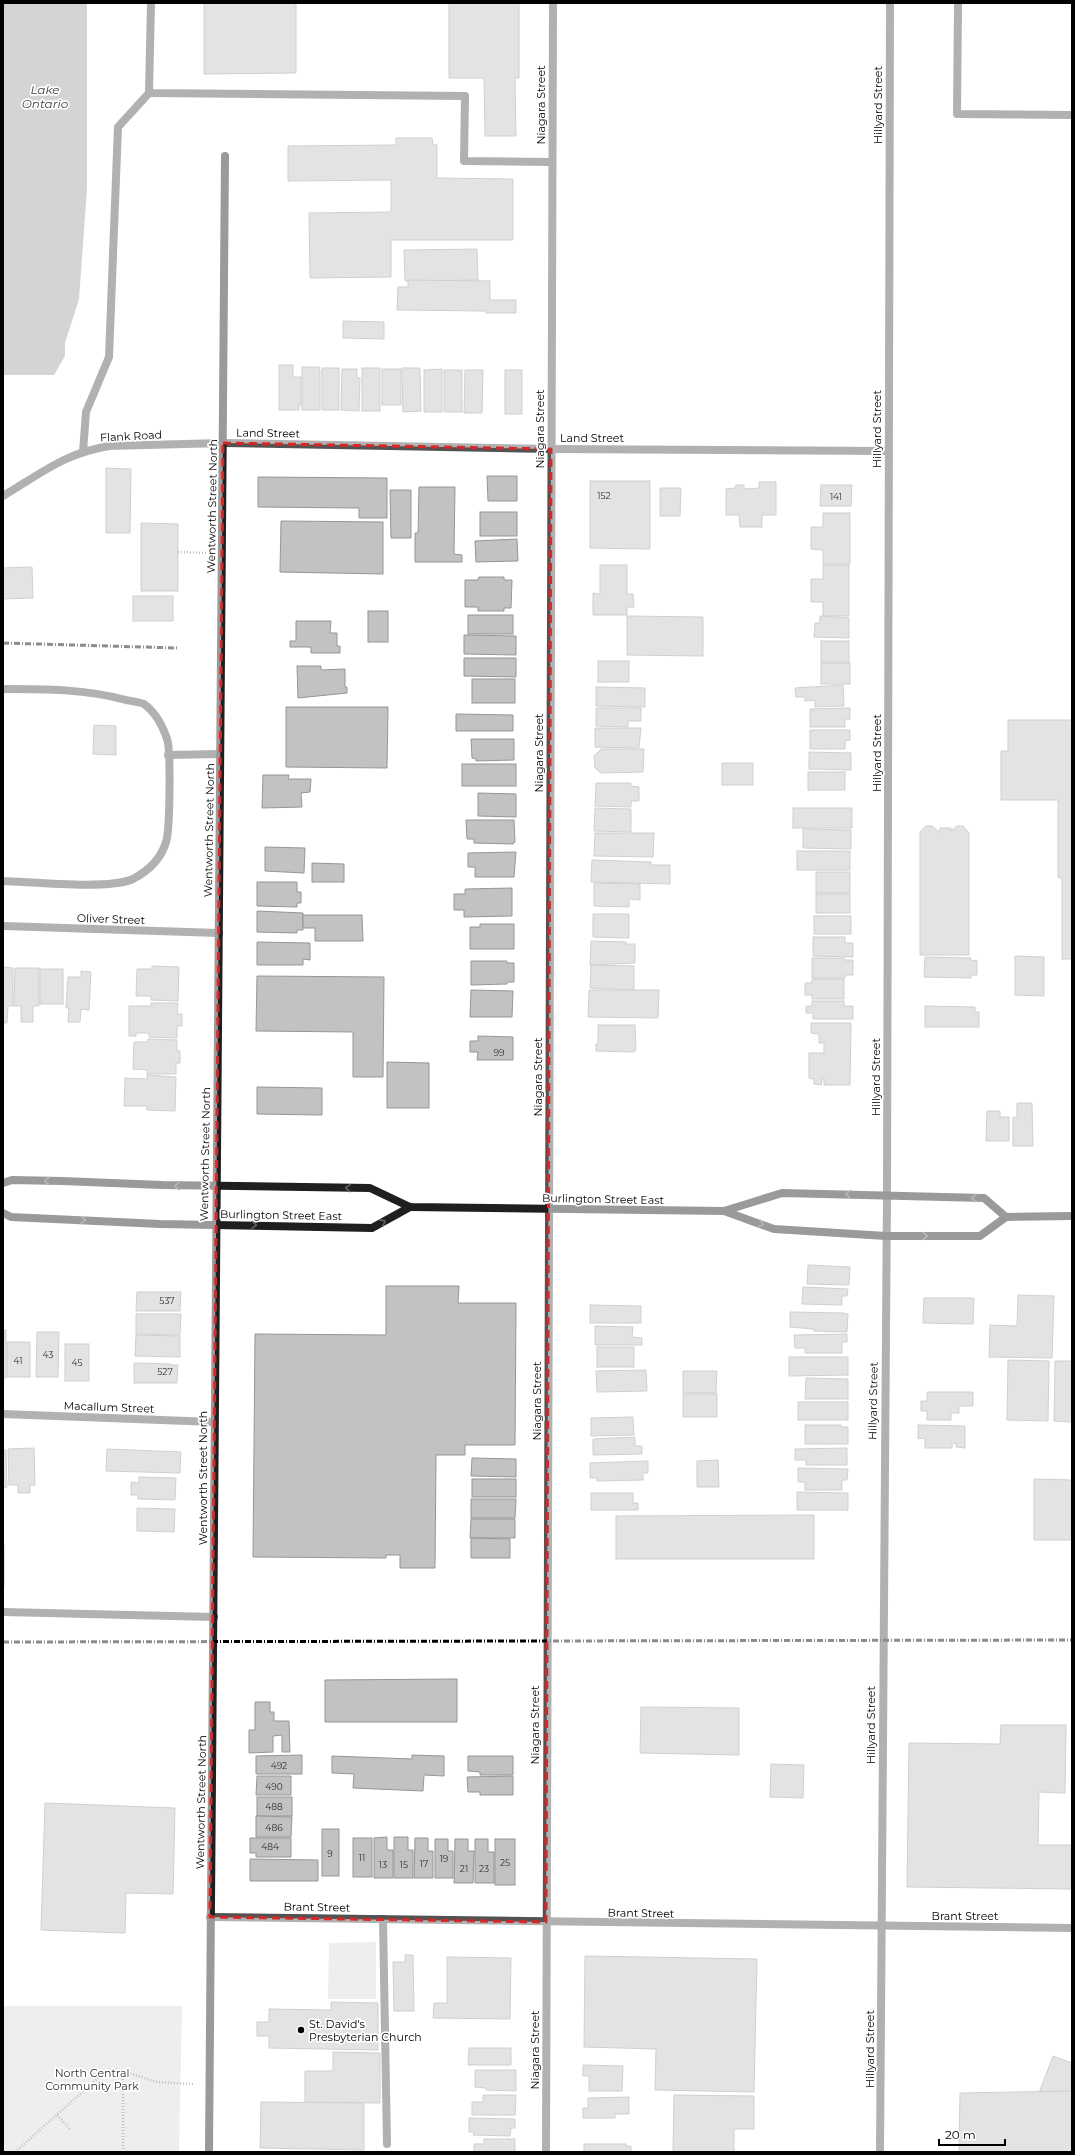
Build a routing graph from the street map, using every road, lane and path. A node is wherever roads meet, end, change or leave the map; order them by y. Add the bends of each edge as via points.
1 (151, 3) edge
2 (552, 3) edge
3 (890, 3) edge
4 (958, 3) edge
5 (150, 93) junction
6 (1072, 115) edge
7 (225, 156) dead end
8 (552, 162) junction
9 (224, 443) junction
10 (551, 449) junction
11 (888, 451) junction
12 (83, 452) junction
13 (3, 496) edge
14 (178, 552) dead end
15 (222, 553) junction
16 (3, 689) edge
17 (220, 754) junction
18 (168, 755) junction
19 (3, 881) edge
20 (3, 926) edge
21 (219, 933) junction
22 (3, 1183) edge
23 (216, 1186) junction
24 (887, 1195) junction
25 (410, 1207) junction
26 (549, 1210) junction
27 (724, 1211) junction
28 (3, 1213) edge
29 (1072, 1216) edge
30 (1006, 1217) junction
31 (215, 1224) junction
32 (886, 1236) junction
33 (3, 1414) edge
34 (214, 1422) junction
35 (3, 1612) edge
36 (214, 1617) junction
37 (210, 1917) junction
38 (383, 1919) junction
39 (546, 1922) junction
40 (882, 1927) junction
41 (1072, 1928) edge
42 (123, 2071) junction
43 (210, 2085) junction
44 (58, 2115) junction
45 (71, 2130) dead end
46 (387, 2144) dead end
47 (15, 2152) edge
48 (123, 2152) edge
49 (209, 2152) edge
50 (546, 2152) edge
51 (880, 2152) edge

1 - 5 street
2 - 8 street, Niagara Street
3 - 11 street, Hillyard Street
4 - 6 street via 957,114
5 - 8 street via 465,96 464,161
5 - 12 street via 118,127 109,357 86,412
7 - 9 main road, Wentworth Street North
8 - 10 street, Niagara Street
9 - 10 street, Land Street
9 - 12 street, Flank Road via 109,446
9 - 15 main road, Wentworth Street North
10 - 11 street, Land Street
10 - 26 street, Niagara Street
11 - 24 street, Hillyard Street
12 - 13 street, Flank Road via 69,456
14 - 15 path
15 - 17 main road, Wentworth Street North
16 - 18 street via 79,691 143,704 156,717 168,741
17 - 18 street
17 - 21 main road, Wentworth Street North
18 - 19 street via 167,841 160,856 148,870 132,879 112,883
20 - 21 street, Oliver Street
21 - 23 main road, Wentworth Street North
23 -> 22 main road, Burlington Street East via 12,1180
25 -> 23 main road, Burlington Street East via 370,1188
23 - 31 main road, Wentworth Street North
24 -> 27 main road, Burlington Street East via 782,1193
30 -> 24 main road, Burlington Street East via 984,1198
24 - 32 street, Hillyard Street
25 - 26 main road, Burlington Street East
31 -> 25 main road, Burlington Street East via 372,1228
26 - 27 main road, Burlington Street East
26 - 39 street, Niagara Street
27 -> 32 main road, Burlington Street East via 774,1229
28 -> 31 main road, Burlington Street East via 11,1217
29 - 30 main road
32 -> 30 main road, Burlington Street East via 980,1236
31 - 34 main road, Wentworth Street North
32 - 40 street, Hillyard Street
33 - 34 street, Macallum Street
34 - 36 main road, Wentworth Street North
35 - 36 street
36 - 37 main road, Wentworth Street North
37 - 38 street, Brant Street
37 - 43 main road, Wentworth Street North
38 - 39 street, Brant Street
38 - 46 street
39 - 40 street, Brant Street
39 - 50 street, Niagara Street
40 - 41 street, Brant Street
40 - 51 street, Hillyard Street
42 - 43 path via 157,2082
42 - 44 path via 106,2071
42 - 48 path
43 - 49 main road, Wentworth Street North
44 - 45 path
44 - 47 path

